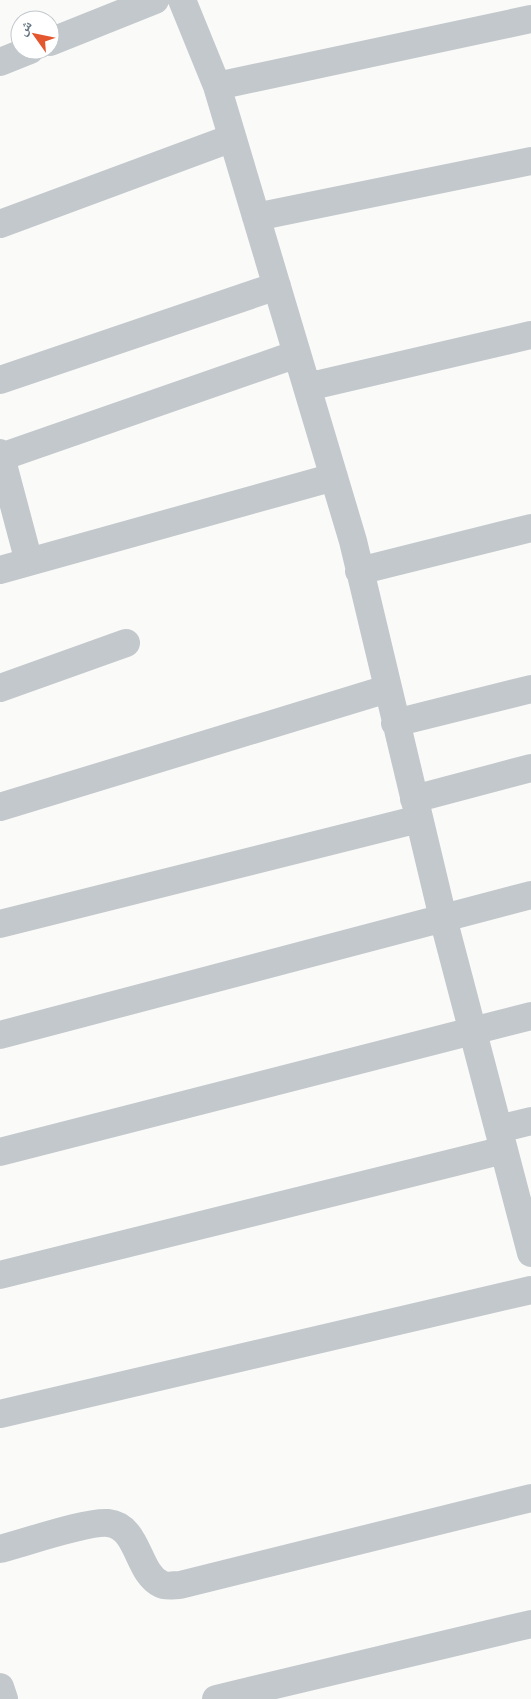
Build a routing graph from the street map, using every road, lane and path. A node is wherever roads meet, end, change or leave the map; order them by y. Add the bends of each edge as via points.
1 (155, 0) edge
2 (182, 0) edge
3 (531, 19) edge
4 (60, 38) edge
5 (217, 86) junction
6 (232, 138) junction
7 (531, 161) edge
8 (256, 217) junction
9 (0, 224) edge
10 (277, 286) junction
11 (531, 335) edge
12 (297, 354) junction
13 (0, 380) edge
14 (307, 387) junction
15 (0, 455) edge
16 (334, 477) junction
17 (531, 528) edge
18 (29, 562) junction
19 (0, 570) edge
20 (360, 571) junction
21 (126, 643) dead end
22 (0, 688) edge
23 (387, 689) junction
24 (531, 689) edge
25 (395, 723) junction
26 (531, 768) edge
27 (0, 807) edge
28 (417, 809) junction
29 (531, 895) edge
30 (443, 918) junction
31 (0, 924) edge
32 (531, 1016) edge
33 (474, 1030) junction
34 (0, 1035) edge
35 (531, 1122) edge
36 (502, 1140) junction
37 (0, 1152) edge
38 (530, 1249) edge
39 (0, 1275) edge
40 (531, 1290) edge
41 (0, 1414) edge
42 (531, 1498) edge
43 (0, 1549) edge
44 (531, 1624) edge
45 (0, 1687) edge
46 (4, 1699) edge
47 (216, 1699) edge

1 - 4 street
2 - 5 street
3 - 5 street
5 - 6 street
6 - 8 street
6 - 9 street
7 - 8 street
8 - 10 street
10 - 12 street
10 - 13 street
11 - 14 street
12 - 14 street
12 - 15 street
14 - 16 street
15 - 18 street
16 - 18 street
16 - 20 street
17 - 20 street
18 - 19 street
20 - 23 street
21 - 22 street
23 - 25 street
23 - 27 street
24 - 25 street
25 - 28 street
26 - 28 street
28 - 30 street
28 - 31 street
29 - 30 street
30 - 33 street
30 - 34 street
32 - 33 street
33 - 36 street
33 - 37 street
35 - 36 street
36 - 38 street
36 - 39 street
40 - 41 street
42 - 43 street via 180,1585 162,1586 151,1577 132,1540 120,1528 109,1523 92,1524
44 - 47 street
45 - 46 street

